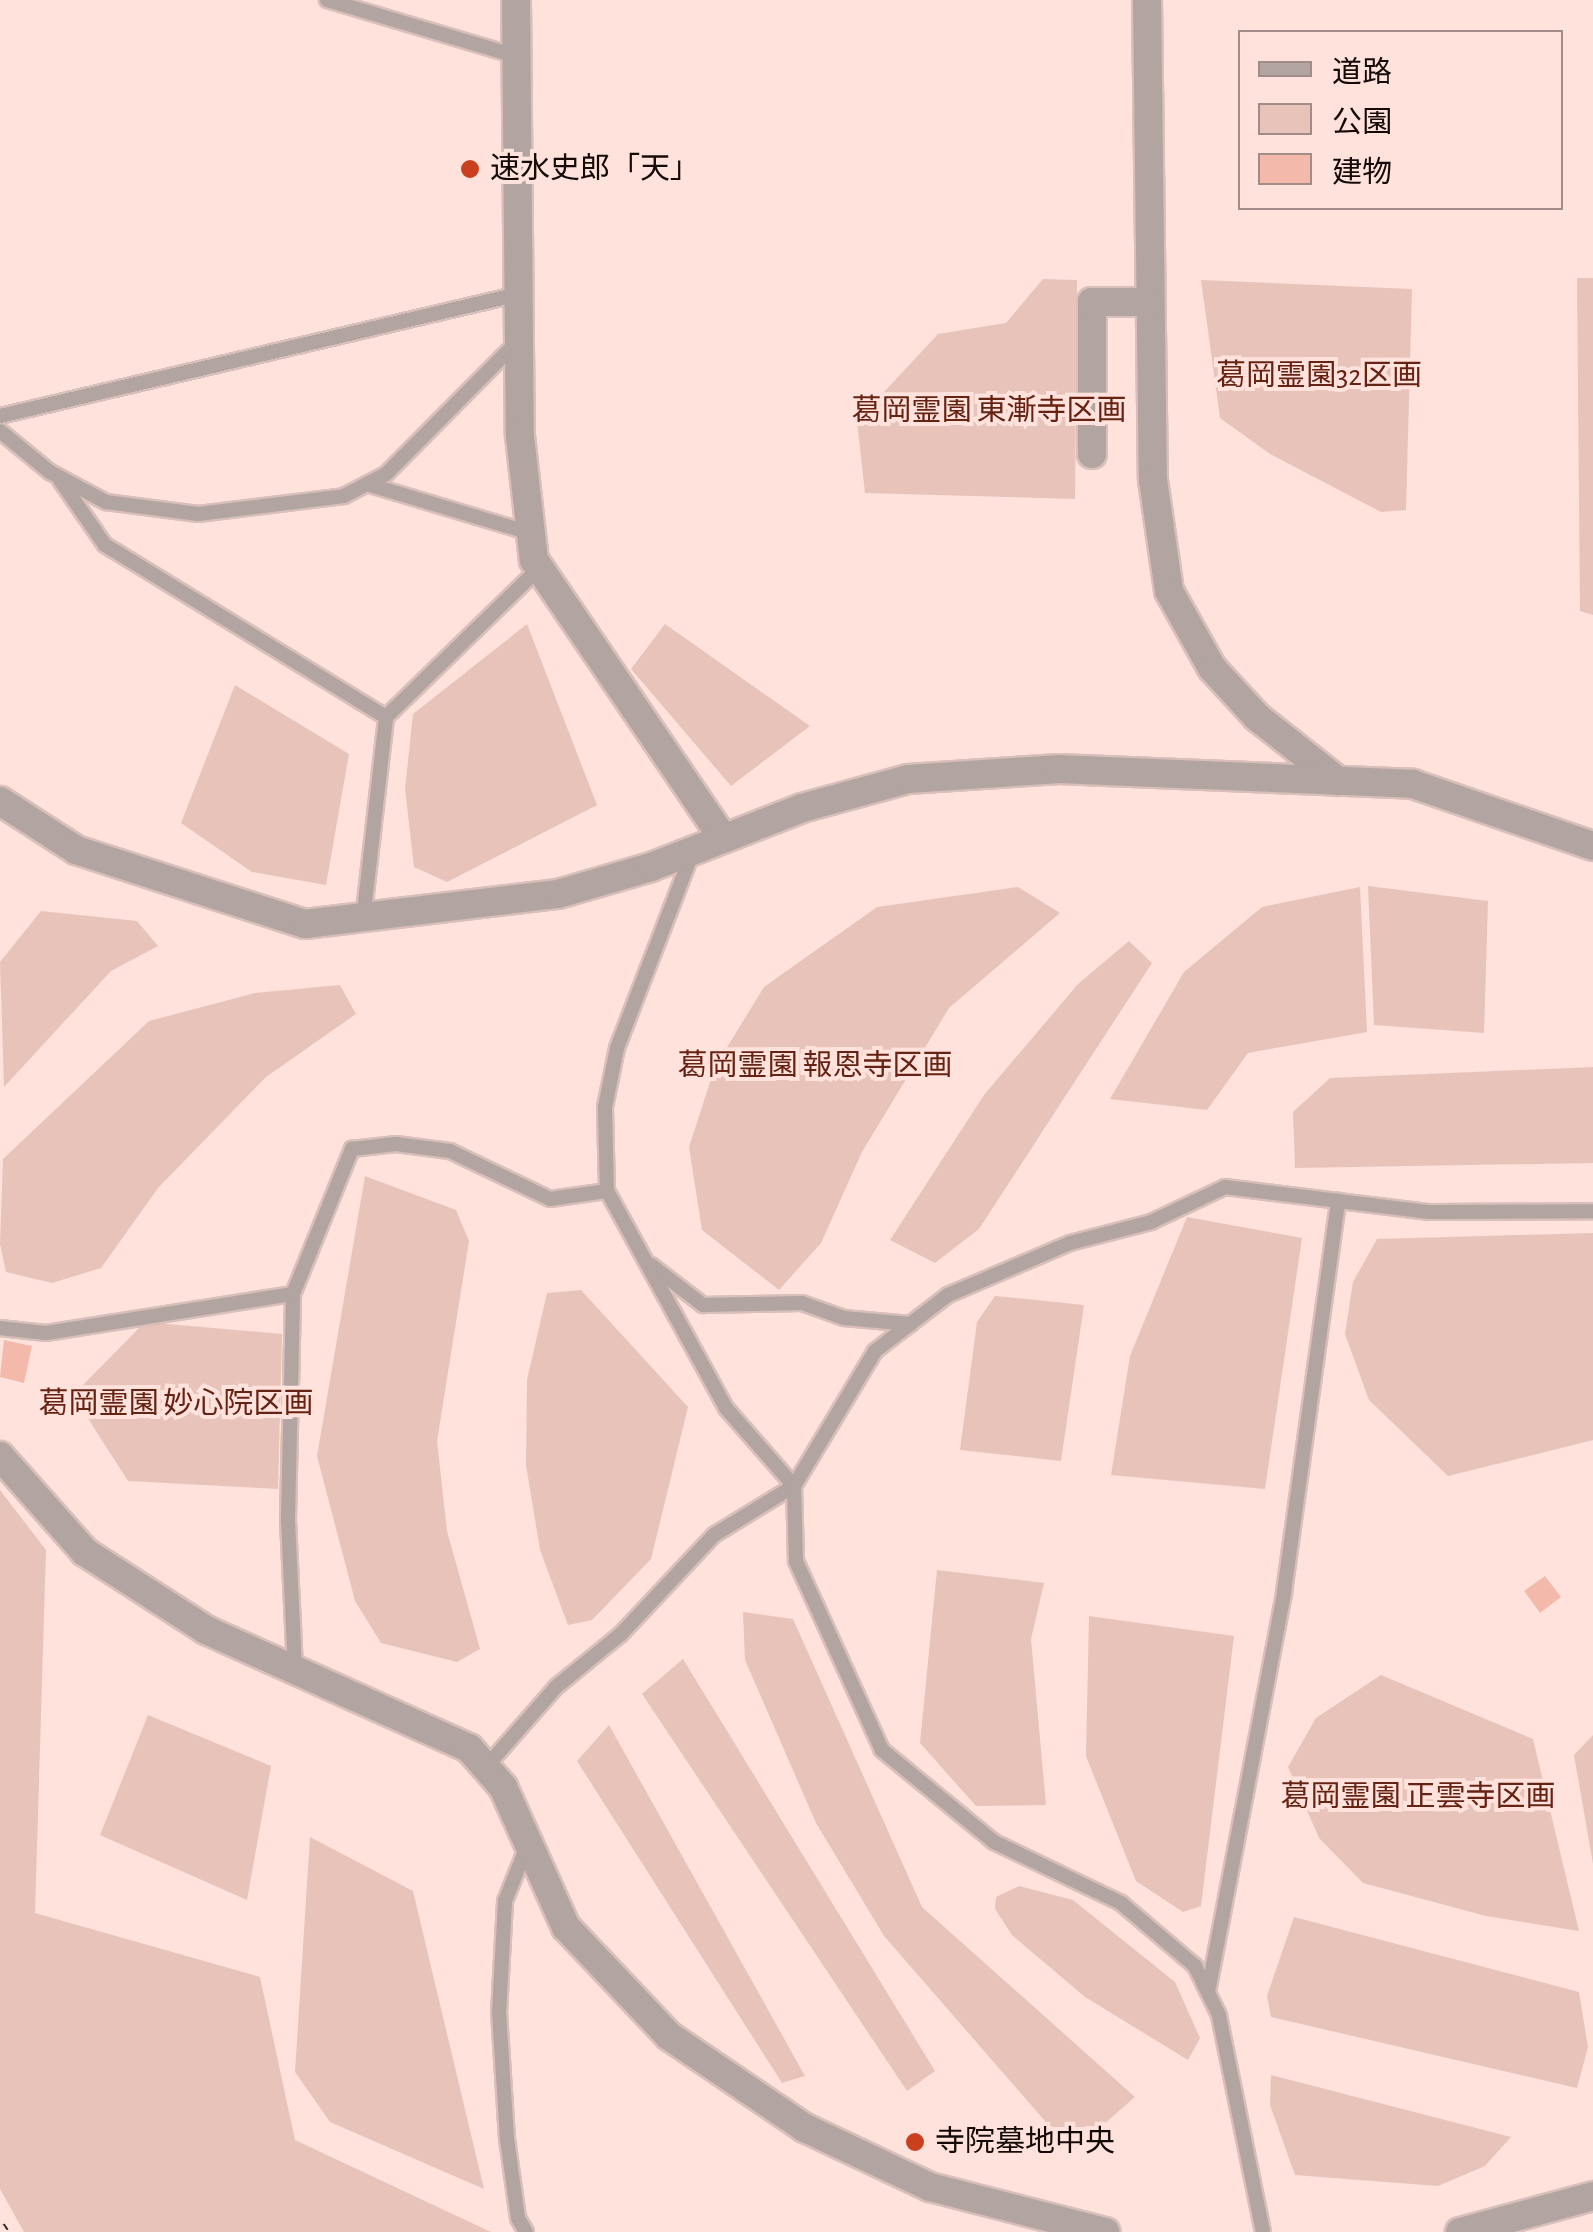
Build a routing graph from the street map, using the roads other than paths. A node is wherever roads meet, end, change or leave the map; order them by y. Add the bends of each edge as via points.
1 (327, 0) edge
2 (516, 0) edge
3 (1147, 0) edge
4 (516, 56) junction
5 (519, 294) junction
6 (1149, 302) junction
7 (519, 339) junction
8 (0, 416) edge
9 (0, 431) edge
10 (1092, 454) dead end
11 (58, 476) junction
12 (367, 484) junction
13 (530, 533) junction
14 (539, 568) junction
15 (386, 717) junction
16 (1338, 781) junction
17 (0, 801) edge
18 (724, 838) junction
19 (1593, 846) edge
20 (693, 850) junction
21 (363, 920) junction
22 (607, 1191) junction
23 (1338, 1201) junction
24 (1593, 1210) edge
25 (650, 1265) junction
26 (293, 1294) junction
27 (911, 1324) junction
28 (0, 1328) edge
29 (0, 1456) edge
30 (794, 1486) junction
31 (295, 1669) junction
32 (486, 1767) junction
33 (528, 1843) junction
34 (1208, 1993) junction
35 (1593, 2196) edge
36 (526, 2232) edge
37 (1105, 2232) edge
38 (1263, 2232) edge
39 (1460, 2232) edge

1 - 4 lane
2 - 4 street
3 - 6 street
4 - 5 street
5 - 7 street
5 - 8 lane
6 - 10 street via 1092,302
6 - 16 street via 1153,480 1169,592 1212,668 1257,717
7 - 12 lane via 458,406
7 - 13 street
9 - 11 lane
11 - 12 lane via 106,502 198,514 344,496
11 - 15 lane via 105,545
12 - 13 lane
13 - 14 street
14 - 15 lane
14 - 18 street
15 - 21 lane
16 - 18 street via 1060,769 908,779
16 - 19 street via 1413,784
17 - 21 street via 76,850 233,906 305,924
18 - 20 street
20 - 21 street via 558,894
20 - 22 lane via 617,1048 605,1107
22 - 25 lane
22 - 26 lane via 550,1199 450,1151 396,1144 352,1150
23 - 24 lane via 1429,1212
23 - 27 lane via 1225,1187 1151,1222 1070,1243 948,1294
23 - 34 lane via 1284,1592
25 - 27 lane via 703,1304 802,1304 844,1318
25 - 30 lane via 683,1340 726,1408
26 - 28 lane via 46,1332
26 - 31 lane via 288,1518
27 - 30 lane via 875,1351
29 - 31 street via 84,1552 206,1630
30 - 32 lane via 714,1535 621,1634 556,1687
30 - 34 lane via 796,1562 882,1750 994,1842 1121,1904 1195,1966
31 - 32 street via 469,1748
32 - 33 street
33 - 36 lane via 506,1901 498,2013 506,2139
33 - 37 street via 566,1926 669,2036 805,2128 930,2187
34 - 38 lane via 1219,2015
35 - 39 street

